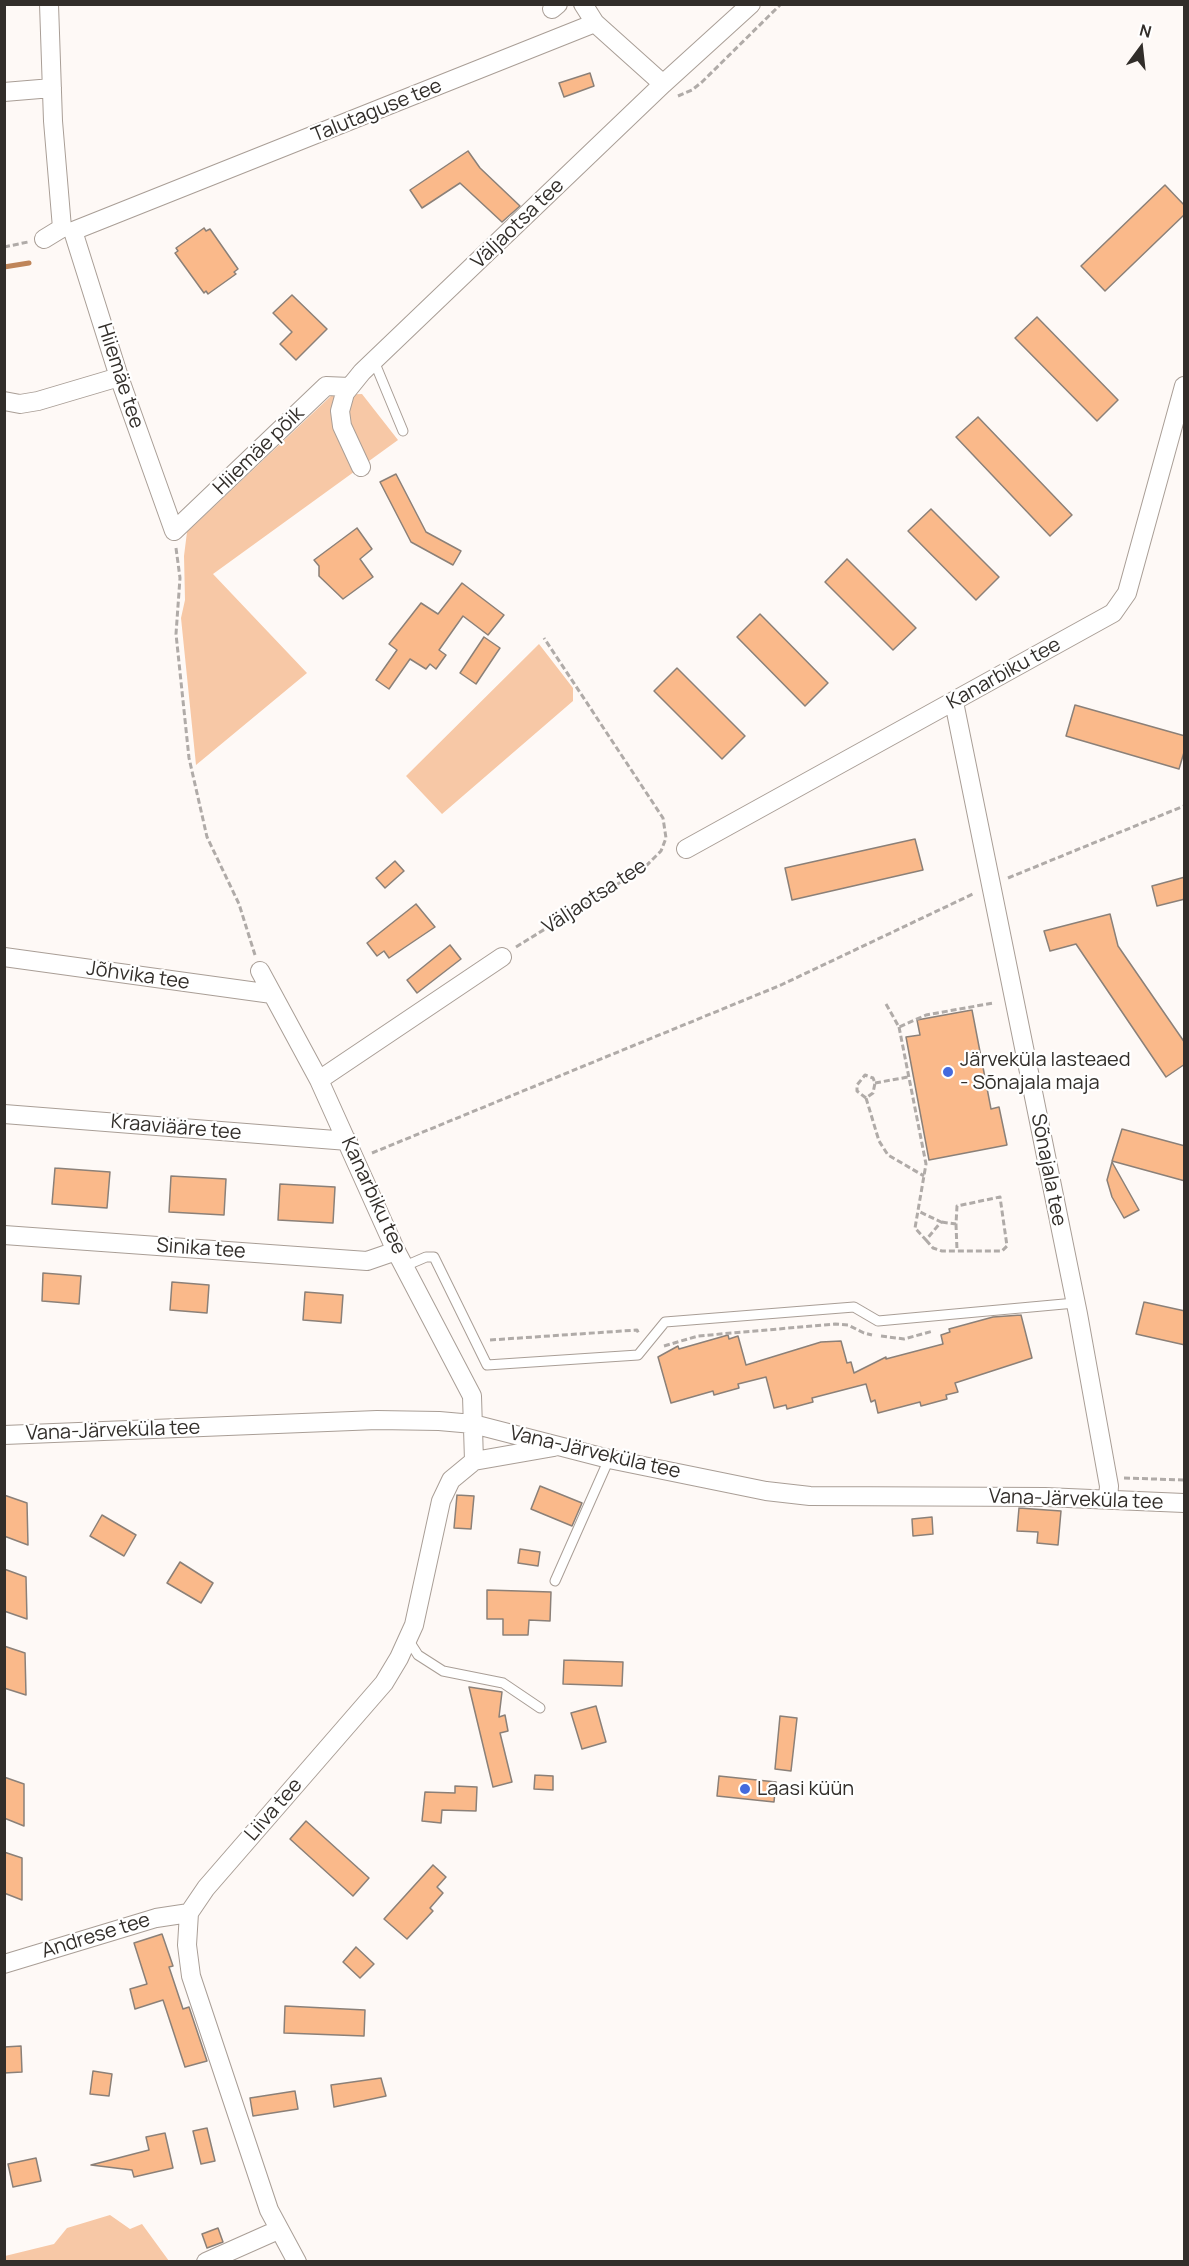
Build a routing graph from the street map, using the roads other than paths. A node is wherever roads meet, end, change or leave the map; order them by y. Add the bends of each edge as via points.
1 (49, 4) edge
2 (583, 4) edge
3 (751, 4) edge
4 (595, 23) junction
5 (52, 88) junction
6 (659, 89) junction
7 (4, 92) edge
8 (67, 229) junction
9 (44, 238) road end
10 (374, 361) junction
11 (119, 377) junction
12 (1185, 386) edge
13 (350, 387) junction
14 (4, 401) edge
15 (403, 431) dead end
16 (362, 467) dead end
17 (174, 531) joint
18 (954, 702) junction
19 (686, 849) dead end
20 (4, 957) edge
21 (502, 957) road end
22 (260, 971) road end
23 (272, 994) junction
24 (319, 1080) junction
25 (4, 1114) edge
26 (348, 1141) junction
27 (4, 1235) edge
28 (401, 1258) junction
29 (1075, 1303) junction
30 (472, 1424) junction
31 (4, 1436) edge
32 (562, 1445) junction
33 (609, 1459) junction
34 (474, 1461) junction
35 (1108, 1499) junction
36 (1185, 1503) edge
37 (555, 1581) dead end
38 (409, 1641) junction
39 (540, 1708) dead end
40 (189, 1912) junction
41 (4, 1964) edge
42 (279, 2230) junction
43 (206, 2262) edge
44 (297, 2262) edge

1 - 5 street, Hiiemäe tee
2 - 4 street
3 - 6 street, Väljaotsa tee
4 - 6 street
4 - 8 street, Talutaguse tee
5 - 7 street
5 - 8 street, Hiiemäe tee
6 - 10 street, Väljaotsa tee
8 - 9 street
8 - 11 street, Hiiemäe tee
10 - 13 street, Väljaotsa tee
10 - 15 lane
11 - 14 street via 38,401
11 - 17 street, Hiiemäe tee
12 - 18 street, Kanarbiku tee via 1127,593 1113,613
13 - 16 street, Väljaotsa tee via 340,411 342,426
13 - 17 street, Hiiemäe põik via 326,387
18 - 19 street, Kanarbiku tee
18 - 29 street, Sõnajala tee
20 - 23 street, Jõhvika tee
21 - 24 street
22 - 23 street, Kanarbiku tee
23 - 24 street, Kanarbiku tee
24 - 26 street, Kanarbiku tee
25 - 26 street, Kraaviääre tee
26 - 28 street, Kanarbiku tee
27 - 28 street, Sinika tee via 367,1262
28 - 29 lane via 434,1257 487,1365 638,1354 665,1322 854,1306 878,1321
28 - 30 street, Kanarbiku tee via 472,1396
29 - 35 street, Sõnajala tee
30 - 31 street, Vana-Järveküla tee via 377,1420
30 - 32 street, Vana-Järveküla tee
30 - 34 street, Kanarbiku tee
32 - 33 street, Vana-Järveküla tee
32 - 34 street, Liiva tee
33 - 35 street, Vana-Järveküla tee via 766,1491 810,1496
33 - 37 lane
34 - 38 street, Liiva tee via 451,1480 441,1501
35 - 36 street, Vana-Järveküla tee
38 - 39 lane via 418,1655 443,1671 503,1683
38 - 40 street, Liiva tee via 384,1683
40 - 41 street, Andrese tee via 156,1918
40 - 42 street via 187,1946 191,1976
42 - 43 street
42 - 44 street

